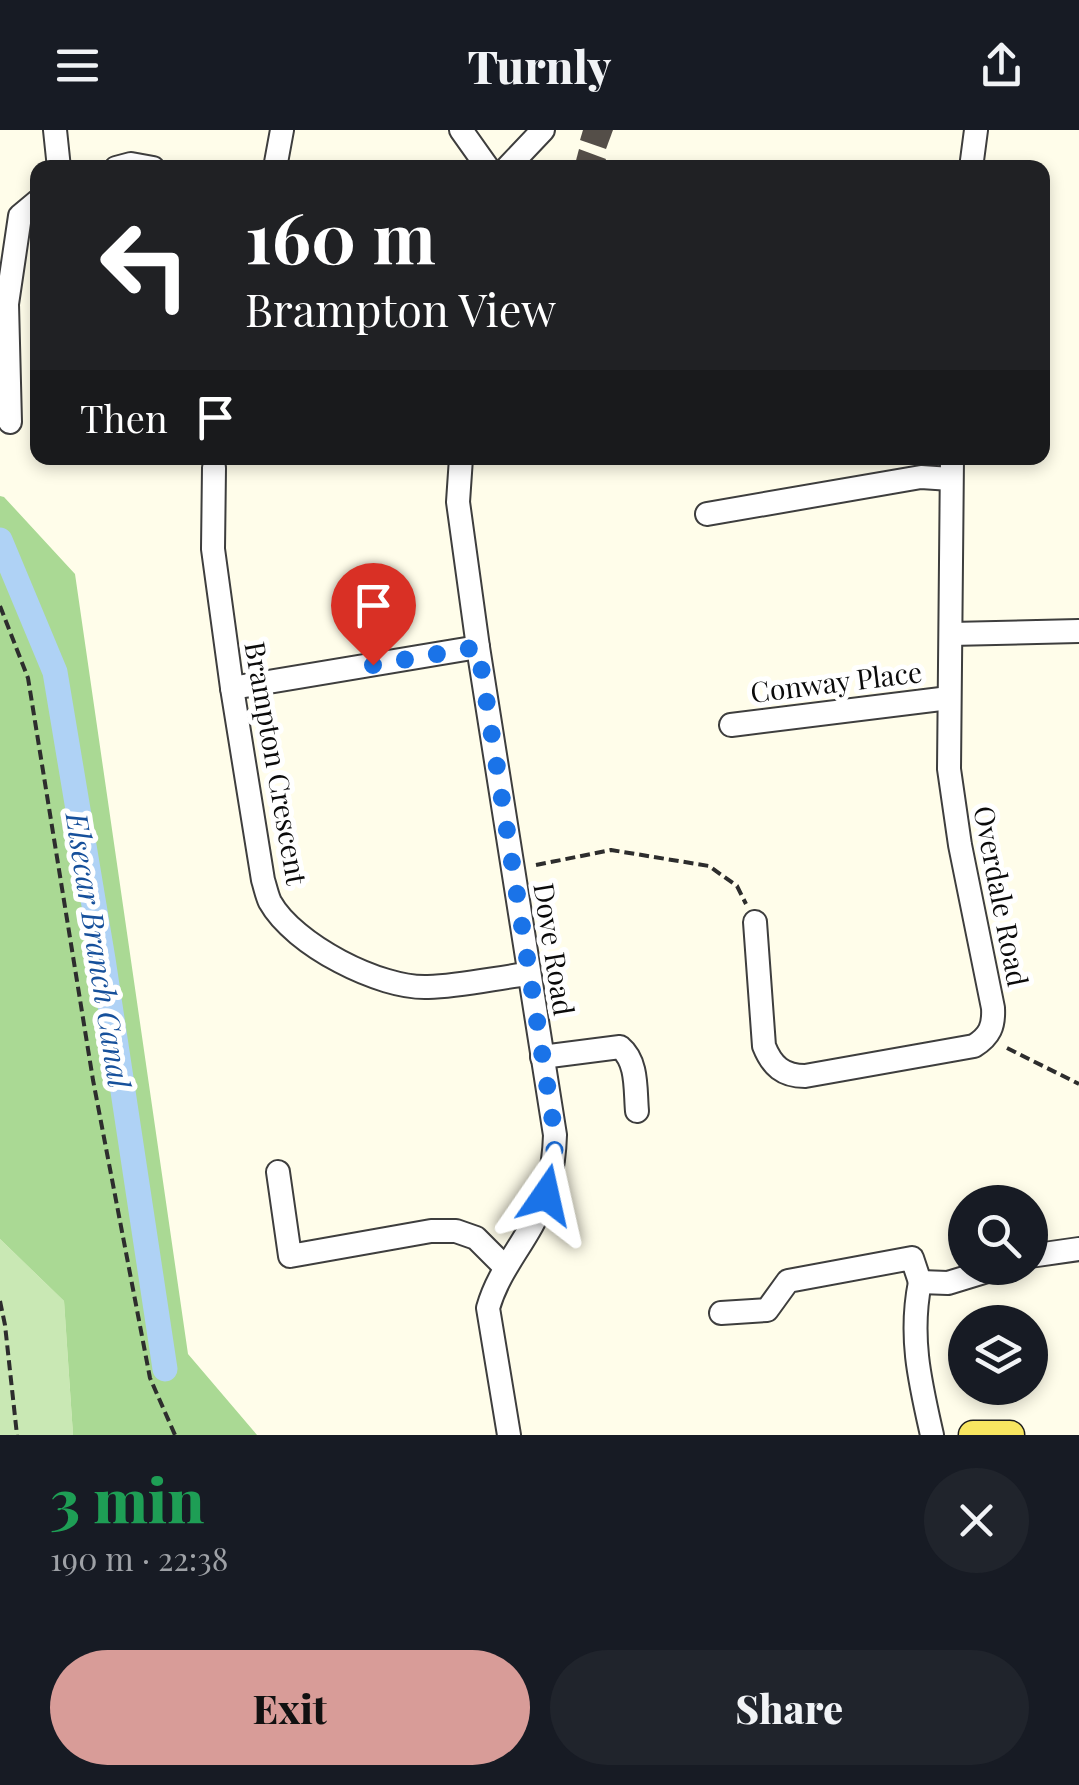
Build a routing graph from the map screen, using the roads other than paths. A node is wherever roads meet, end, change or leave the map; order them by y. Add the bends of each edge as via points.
1 (55, 130) edge
2 (282, 130) edge
3 (461, 130) edge
4 (543, 130) edge
5 (976, 130) edge
6 (58, 160) edge
7 (276, 160) edge
8 (482, 160) edge
9 (514, 160) edge
10 (973, 160) edge
11 (30, 208) edge
12 (10, 422) dead end
13 (461, 465) edge
14 (214, 468) dead end
15 (952, 468) edge
16 (707, 514) dead end
17 (1079, 631) edge
18 (951, 634) junction
19 (478, 647) junction
20 (232, 688) junction
21 (949, 698) junction
22 (731, 724) dead end
23 (756, 922) road end
24 (528, 974) junction
25 (542, 1057) junction
26 (638, 1111) dead end
27 (278, 1172) dead end
28 (1079, 1249) edge
29 (1048, 1253) edge
30 (505, 1267) junction
31 (920, 1282) junction
32 (948, 1283) edge
33 (721, 1313) dead end
34 (508, 1435) edge
35 (932, 1435) edge
36 (972, 1435) edge
37 (1010, 1435) edge

1 - 6 street
2 - 7 street
3 - 8 street
4 - 9 street
5 - 10 street
11 - 12 street via 20,216 7,304
13 - 19 street, Dove Road via 458,502
14 - 20 street, Brampton Crescent via 213,550
15 - 16 street
15 - 18 street, Overdale Road
17 - 18 street
18 - 21 street, Overdale Road
19 - 20 street
19 - 24 street, Dove Road
20 - 24 street, Brampton Crescent via 263,880 288,923 341,962 401,985 427,988
21 - 22 street, Conway Place
21 - 23 street, Overdale Road via 954,810 993,1008 987,1038 974,1046 805,1076 780,1071 764,1046
24 - 25 street, Dove Road
25 - 26 street via 620,1048 633,1064
25 - 30 street, Dove Road via 554,1164 533,1224
27 - 30 street via 290,1256 456,1230 476,1238
28 - 29 street
30 - 34 street, Dove Road via 488,1308
31 - 32 street
31 - 33 street via 912,1258 788,1281 767,1310
31 - 35 street via 916,1366
36 - 37 main road

